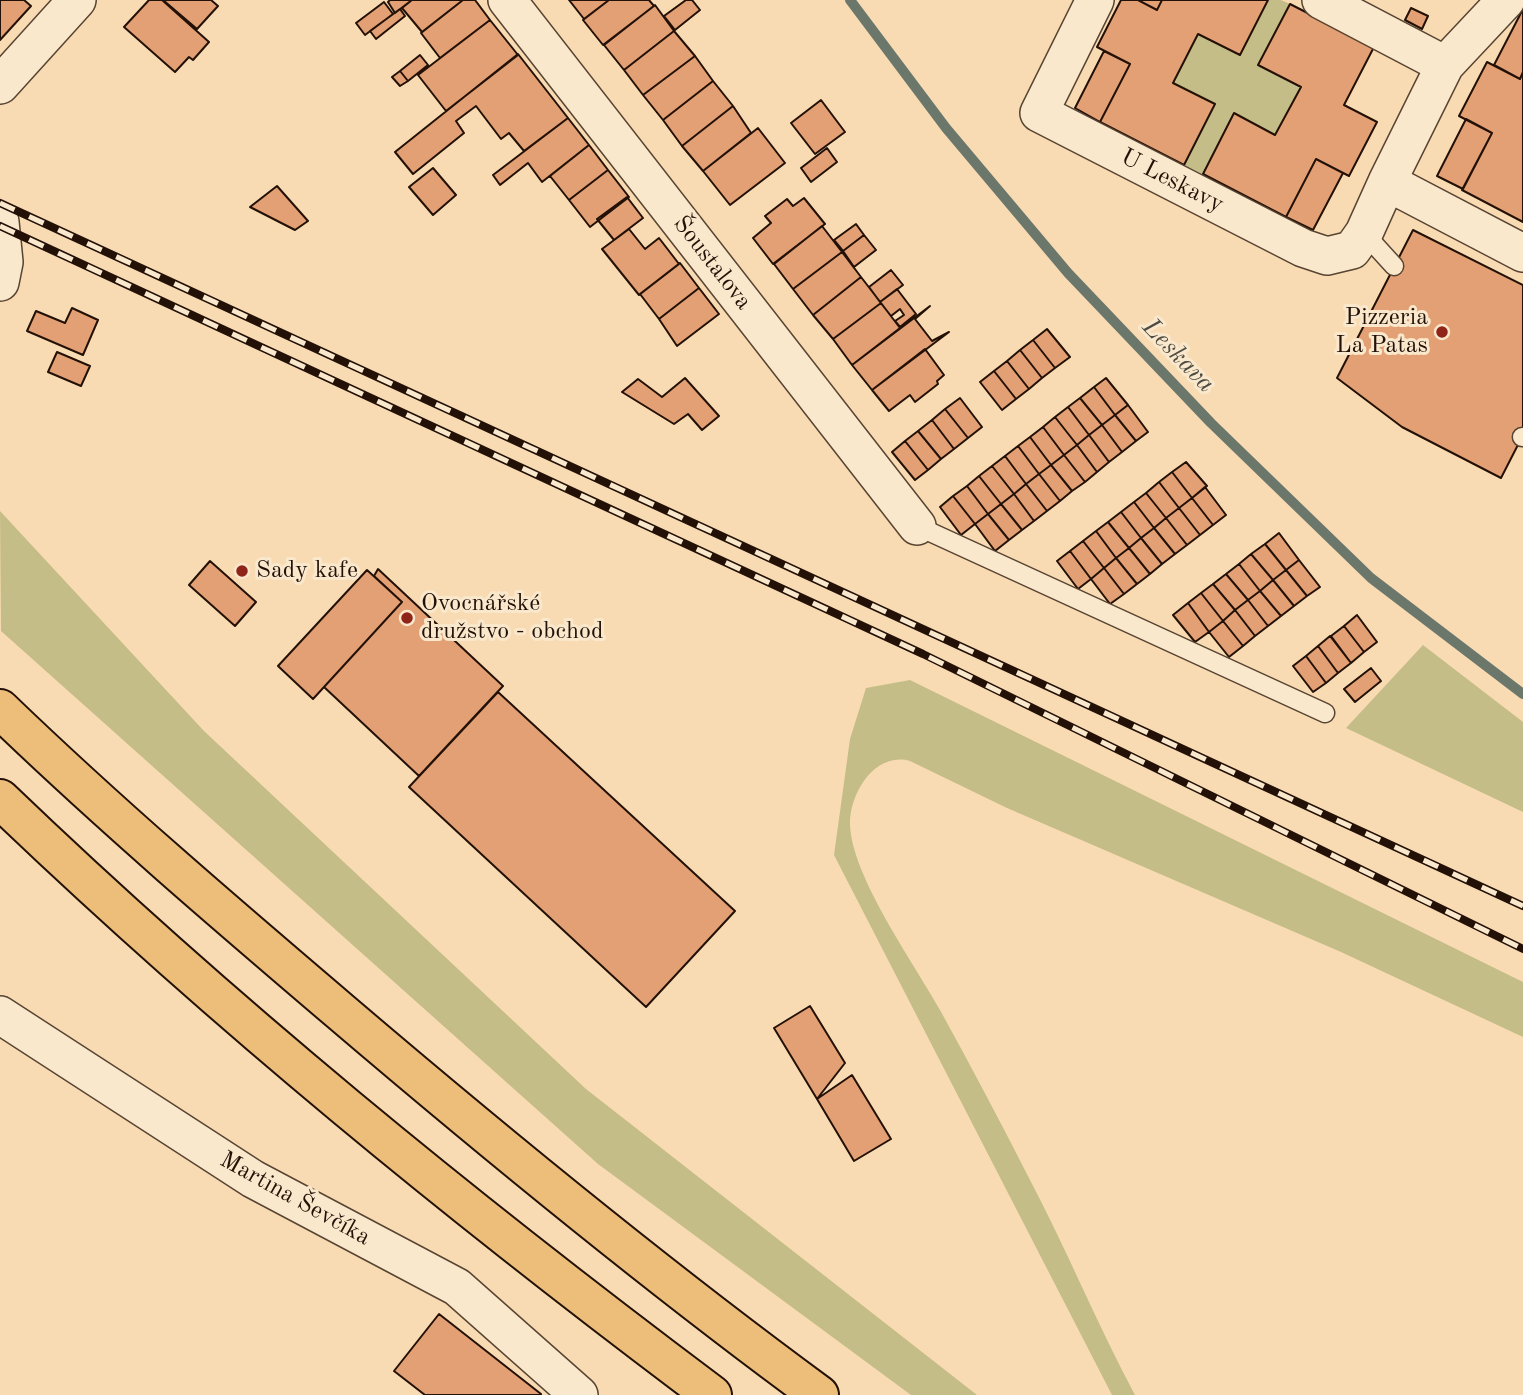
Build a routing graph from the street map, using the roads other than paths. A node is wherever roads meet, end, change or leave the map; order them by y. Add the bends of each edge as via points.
1 (77, 0) edge
2 (507, 0) edge
3 (1095, 0) edge
4 (1321, 0) edge
5 (1506, 0) edge
6 (1445, 65) junction
7 (0, 85) edge
8 (1387, 182) junction
9 (0, 222) edge
10 (1364, 233) junction
11 (1523, 253) edge
12 (1394, 267) dead end
13 (0, 282) edge
14 (917, 526) joint
15 (0, 709) edge
16 (1325, 713) dead end
17 (0, 799) edge
18 (0, 1015) edge
19 (579, 1395) edge
20 (712, 1395) edge
21 (819, 1395) edge

1 - 7 street
2 - 14 street, Šoustalova
3 - 10 street, U Leskavy via 1039,113 1303,248 1327,256 1352,250
4 - 6 street
5 - 6 street, U Leskavy
6 - 8 street, U Leskavy
8 - 10 street, U Leskavy
8 - 11 street
9 - 13 street via 4,262
10 - 12 lane
14 - 16 lane
15 - 21 highway via 266,948 502,1148 708,1313
17 - 20 highway via 222,1004 453,1197
18 - 19 street, Martina Ševčíka via 253,1180 457,1287

